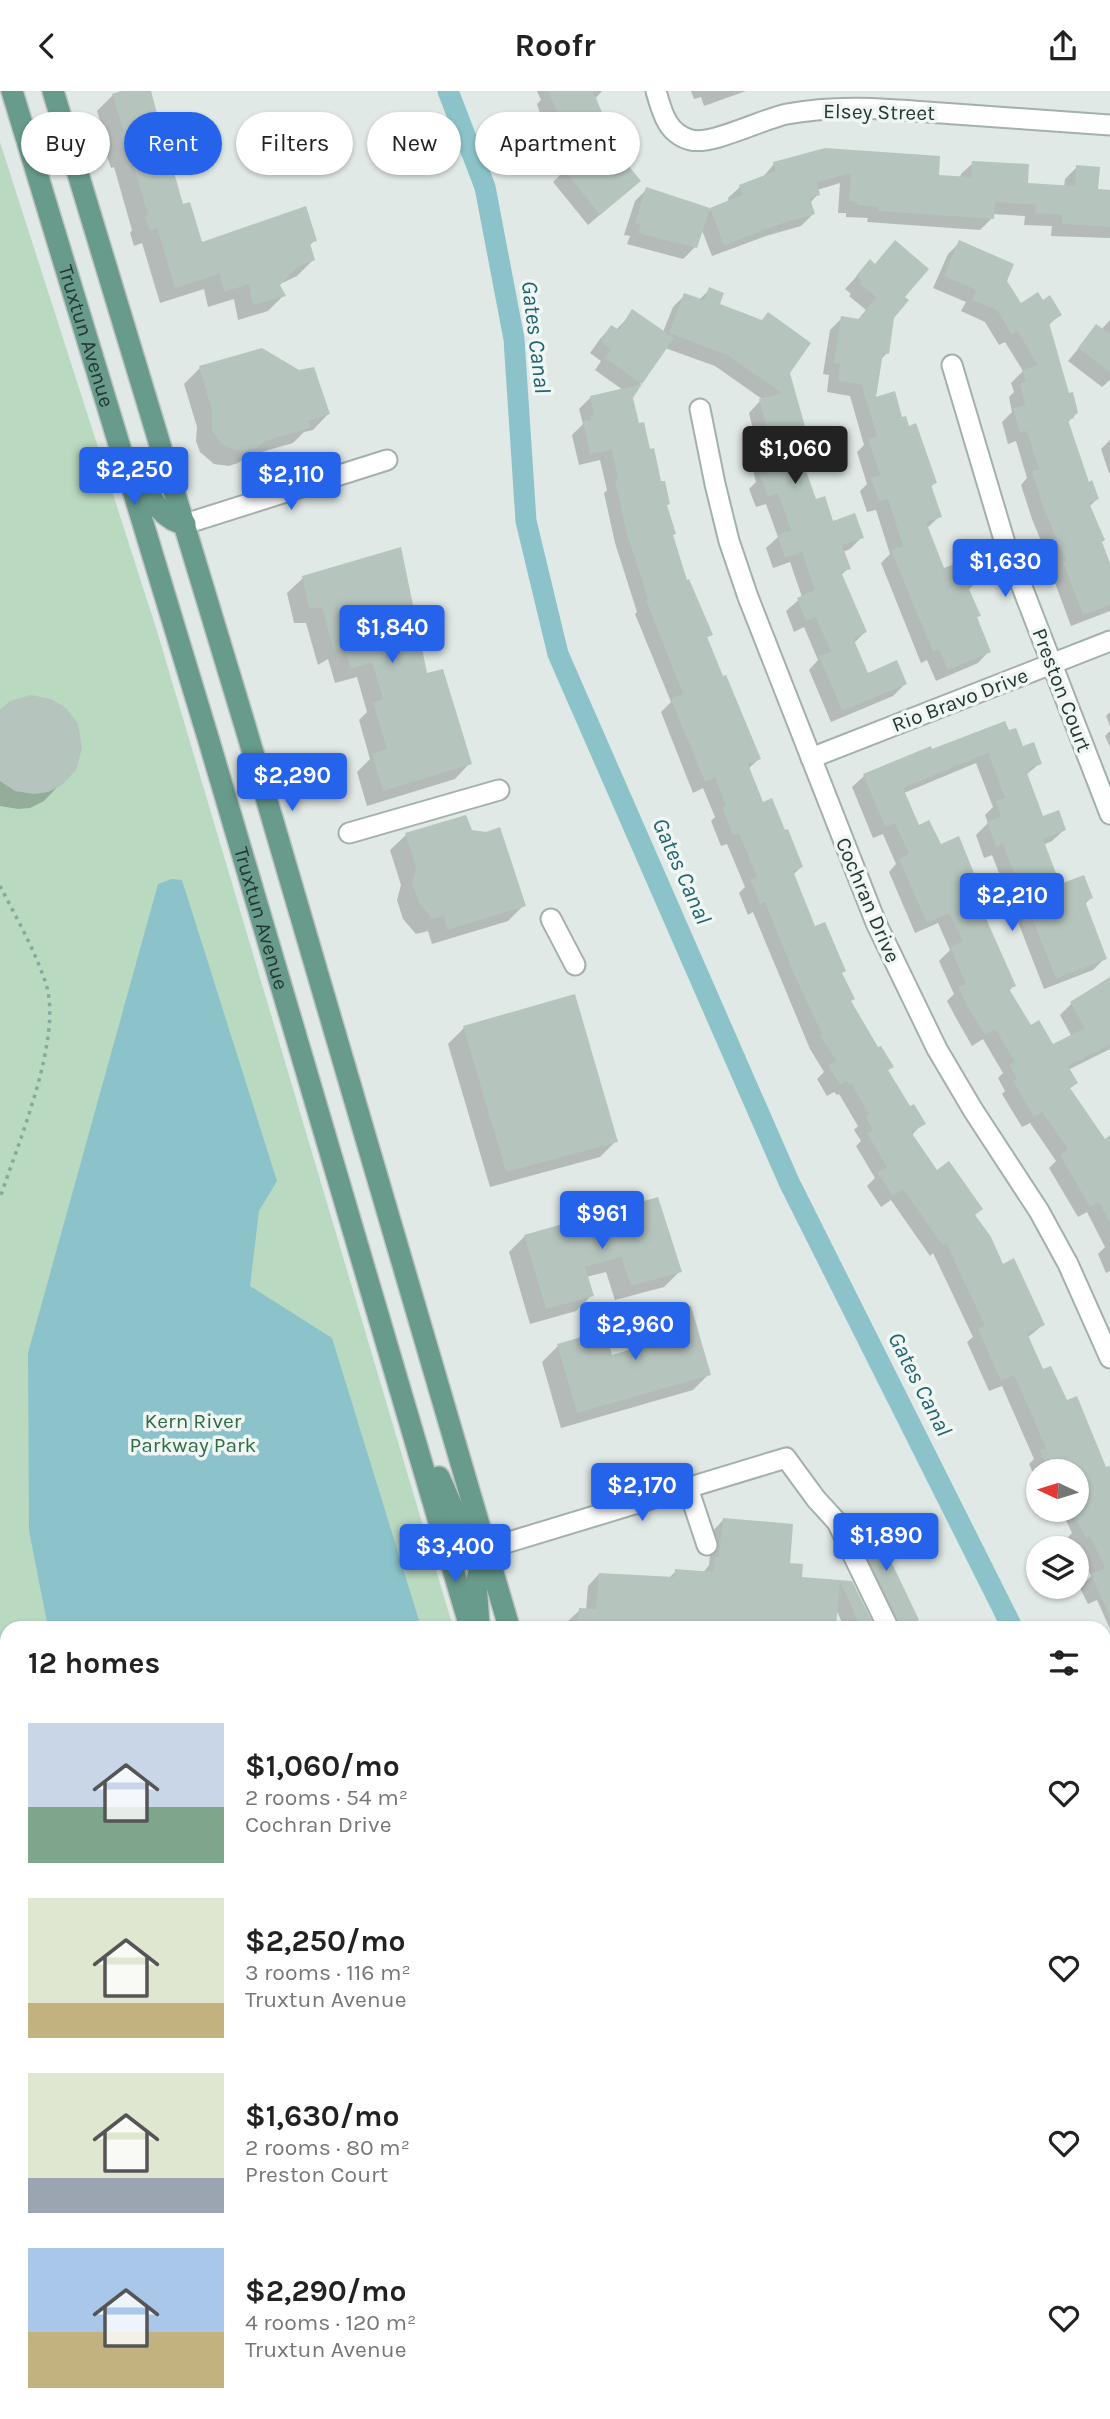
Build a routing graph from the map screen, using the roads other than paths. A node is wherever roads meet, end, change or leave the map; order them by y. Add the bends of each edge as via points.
1 (12, 91) edge
2 (53, 91) edge
3 (656, 91) edge
4 (1110, 125) edge
5 (952, 365) dead end
6 (700, 409) dead end
7 (118, 441) junction
8 (387, 460) dead end
9 (185, 524) junction
10 (1110, 641) edge
11 (1051, 664) junction
12 (811, 758) junction
13 (499, 790) dead end
14 (1110, 814) edge
15 (349, 832) dead end
16 (551, 919) dead end
17 (575, 965) dead end
18 (1110, 1358) edge
19 (402, 1392) junction
20 (688, 1488) junction
21 (707, 1545) dead end
22 (486, 1549) junction
23 (468, 1621) edge
24 (479, 1621) edge
25 (507, 1621) edge
26 (885, 1621) edge

1 - 7 main road, Truxtun Avenue
2 - 9 main road, Truxtun Avenue
3 - 4 street, Elsey Street via 670,127 694,141 786,114 856,107
5 - 11 street, Preston Court via 1005,543
6 - 12 street, Cochran Drive via 729,541
7 - 9 main road via 162,514
7 - 19 main road, Truxtun Avenue
8 - 9 street
9 - 22 main road, Truxtun Avenue
10 - 11 street, Rio Bravo Drive
11 - 12 street, Rio Bravo Drive
11 - 14 street, Preston Court
12 - 18 street, Cochran Drive via 905,987 973,1110 1039,1210
13 - 15 street
16 - 17 street
19 - 22 main road via 461,1527
19 - 23 main road, Truxtun Avenue
20 - 21 street
20 - 22 street
20 - 26 street via 786,1458 837,1522
22 - 24 main road via 477,1583
22 - 25 main road, Truxtun Avenue

